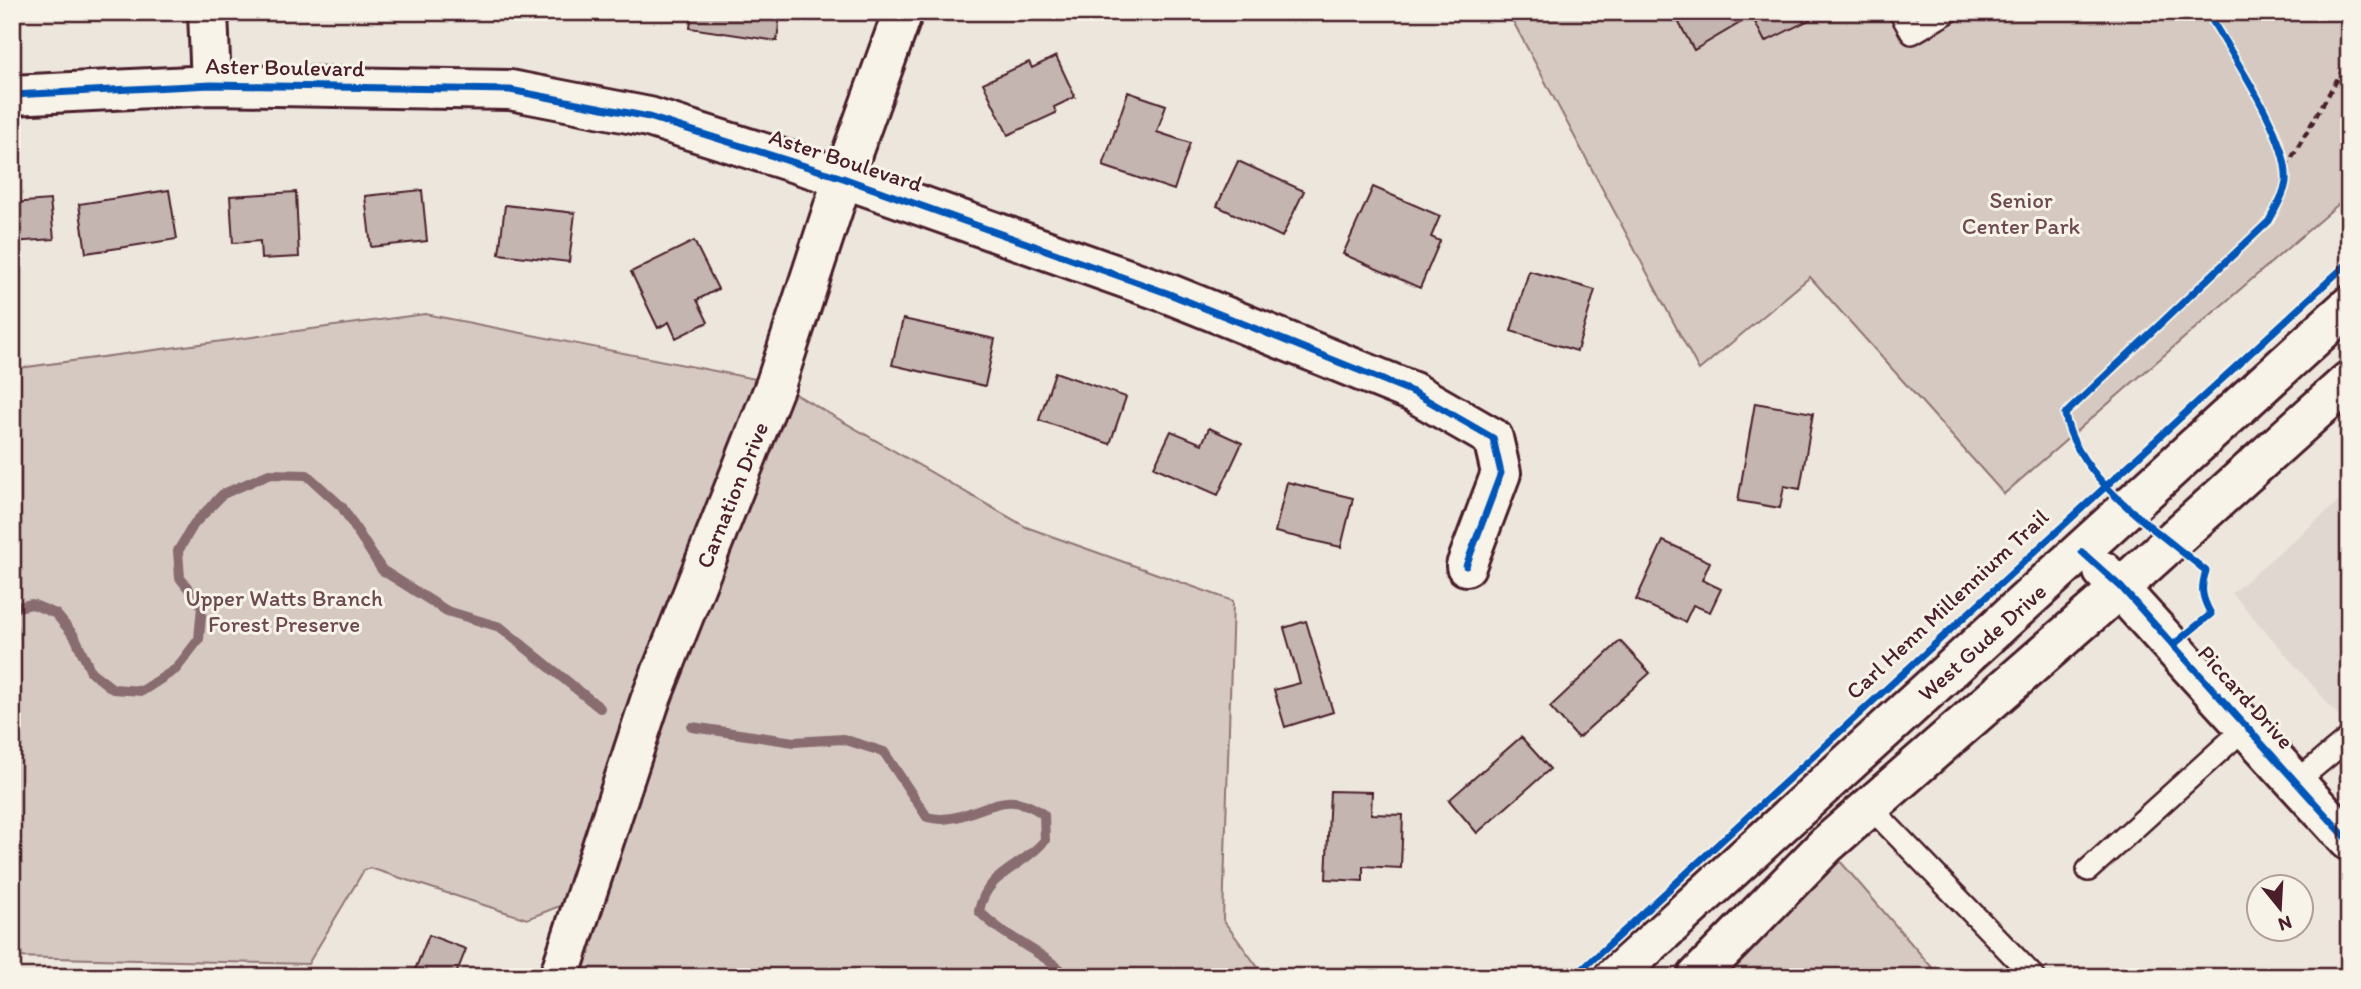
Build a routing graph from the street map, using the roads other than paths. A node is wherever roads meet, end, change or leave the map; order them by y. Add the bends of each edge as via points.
1 (208, 12) edge
2 (903, 12) edge
3 (1900, 12) edge
4 (1948, 12) edge
5 (211, 85) junction
6 (12, 95) edge
7 (843, 177) junction
8 (2349, 306) edge
9 (2349, 381) edge
10 (2082, 552) junction
11 (1466, 566) dead end
12 (2121, 587) junction
13 (2247, 726) junction
14 (2349, 738) edge
15 (2296, 782) junction
16 (1870, 807) junction
17 (2349, 841) edge
18 (2088, 870) dead end
19 (559, 977) edge
20 (1614, 977) edge
21 (1697, 977) edge
22 (2034, 977) edge

1 - 5 street
2 - 7 street, Carnation Drive
3 - 4 lane via 1912,33
5 - 6 street, Aster Boulevard
5 - 7 street, Aster Boulevard via 510,90 649,117
7 - 11 street, Aster Boulevard via 1167,293 1413,392 1493,438 1501,473
7 - 19 street, Carnation Drive via 776,383 650,701
8 - 10 street, West Gude Drive
9 - 12 street
10 - 12 street, Piccard Drive
10 - 20 street, West Gude Drive
12 - 13 street, Piccard Drive
12 - 16 street
13 - 15 street, Piccard Drive
13 - 18 lane
14 - 15 lane
15 - 17 street, Piccard Drive
16 - 21 street via 1826,845
16 - 22 lane

